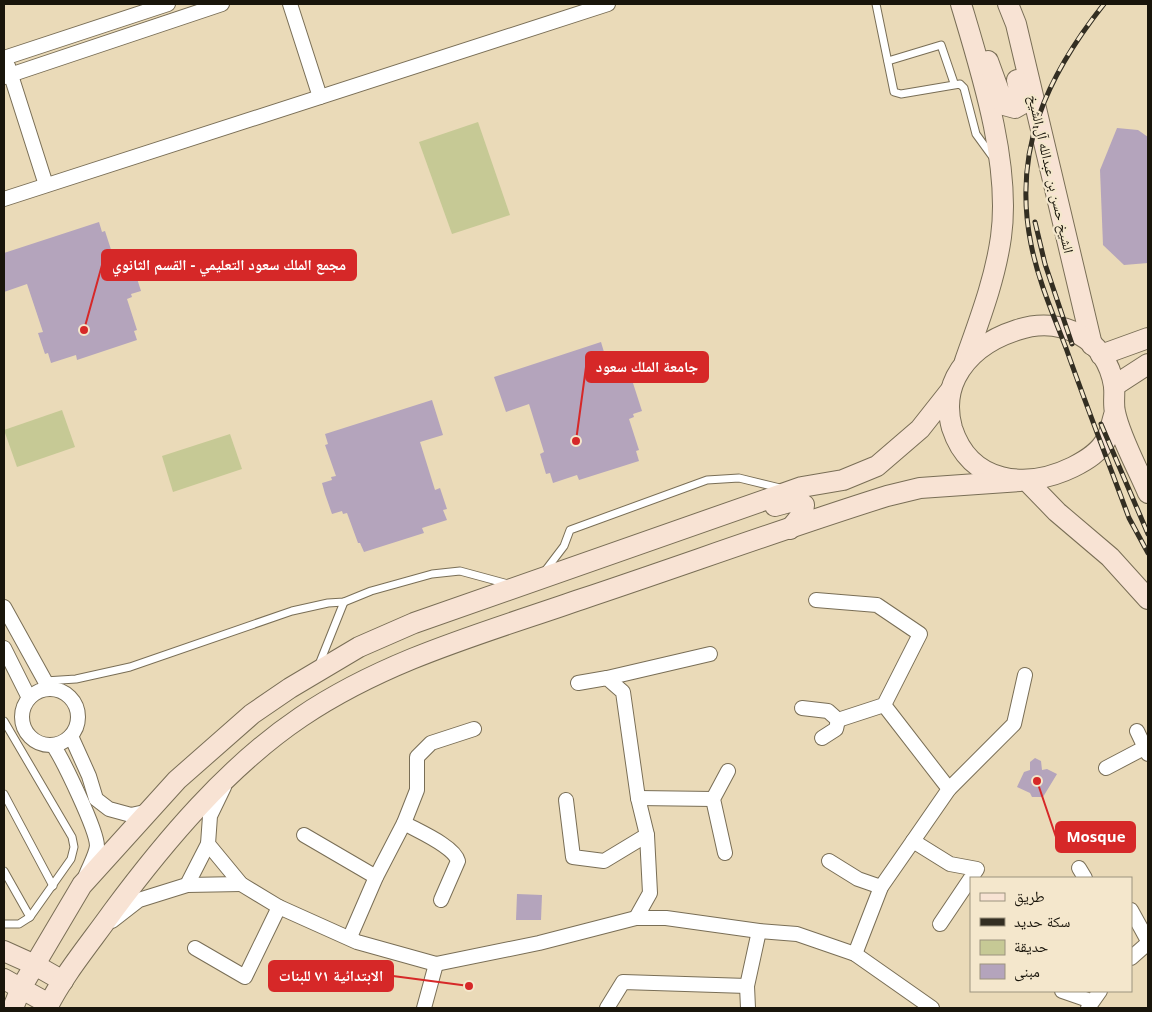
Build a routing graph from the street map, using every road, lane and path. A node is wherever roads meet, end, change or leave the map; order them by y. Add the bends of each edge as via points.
1 (168, 4) edge
2 (222, 4) edge
3 (290, 4) edge
4 (608, 4) edge
5 (876, 4) edge
6 (961, 4) edge
7 (1008, 4) edge
8 (1016, 24) junction
9 (969, 29) junction
10 (4, 56) edge
11 (888, 61) junction
12 (8, 76) edge
13 (954, 84) junction
14 (320, 97) junction
15 (1001, 168) junction
16 (46, 185) junction
17 (4, 199) edge
18 (1148, 338) edge
19 (1096, 350) junction
20 (965, 361) junction
21 (1148, 364) edge
22 (1114, 386) junction
23 (950, 391) junction
24 (1115, 412) junction
25 (1023, 480) junction
26 (790, 491) junction
27 (1148, 493) edge
28 (745, 507) junction
29 (790, 529) junction
30 (540, 578) junction
31 (516, 586) junction
32 (1148, 599) edge
33 (816, 600) dead end
34 (344, 602) junction
35 (4, 607) edge
36 (4, 648) edge
37 (710, 654) dead end
38 (315, 672) junction
39 (1025, 675) dead end
40 (608, 678) junction
41 (578, 683) dead end
42 (45, 685) junction
43 (29, 698) junction
44 (884, 705) junction
45 (802, 708) dead end
46 (4, 720) edge
47 (838, 720) junction
48 (474, 729) dead end
49 (1137, 731) dead end
50 (71, 736) junction
51 (822, 738) dead end
52 (53, 745) junction
53 (1146, 751) edge
54 (1106, 768) dead end
55 (728, 771) dead end
56 (227, 779) junction
57 (949, 790) junction
58 (4, 794) edge
59 (638, 798) junction
60 (713, 799) junction
61 (566, 800) dead end
62 (150, 811) junction
63 (404, 823) junction
64 (304, 835) dead end
65 (647, 835) junction
66 (913, 841) junction
67 (208, 844) junction
68 (725, 853) dead end
69 (829, 861) dead end
70 (4, 871) edge
71 (376, 877) junction
72 (972, 877) edge
73 (970, 879) edge
74 (241, 884) junction
75 (82, 885) junction
76 (187, 885) junction
77 (53, 886) junction
78 (881, 887) junction
79 (441, 900) dead end
80 (279, 907) junction
81 (1132, 912) edge
82 (30, 917) junction
83 (636, 918) junction
84 (4, 924) edge
85 (940, 924) dead end
86 (100, 930) junction
87 (758, 931) junction
88 (350, 937) junction
89 (1148, 942) edge
90 (196, 948) dead end
91 (4, 951) edge
92 (855, 954) junction
93 (1132, 957) edge
94 (436, 964) junction
95 (35, 965) junction
96 (63, 982) junction
97 (12, 983) edge
98 (747, 986) junction
99 (1065, 992) edge
100 (1093, 1000) edge
101 (48, 1006) edge
102 (14, 1008) edge
103 (424, 1008) edge
104 (607, 1008) edge
105 (748, 1008) edge
106 (932, 1008) edge

1 - 10 street
2 - 12 street
3 - 14 street
4 - 14 street
5 - 11 lane
6 - 9 street, الشيخ حسن بن عبدالله آل الشيخ
7 - 8 street, الشيخ حسن بن عبدالله آل الشيخ
8 - 9 street via 1015,67 1022,104 1015,108 1004,105 991,65
8 - 19 street, الشيخ حسن بن عبدالله آل الشيخ
9 - 15 street, الشيخ حسن بن عبدالله آل الشيخ
10 - 12 street
11 - 13 lane via 894,92 901,94
11 - 13 lane via 941,45
12 - 16 street
13 - 15 lane via 964,88 976,134
14 - 16 street
15 - 20 street, الشيخ حسن بن عبدالله آل الشيخ via 1003,207 995,270
16 - 17 street
18 - 19 street
19 - 20 street, الشيخ حسن بن عبدالله آل الشيخ via 1078,332 1056,326 1030,326 1005,334
19 - 22 street, الشيخ حسن بن عبدالله آل الشيخ via 1108,366
20 - 23 street, الشيخ حسن بن عبدالله آل الشيخ
21 - 22 street
22 - 24 street, الشيخ حسن بن عبدالله آل الشيخ
23 - 25 street, الشيخ حسن بن عبدالله آل الشيخ via 948,416 956,441 972,462 995,476
23 - 26 street via 920,429 877,466 843,480
24 - 25 street, الشيخ حسن بن عبدالله آل الشيخ via 1107,438 1091,458 1043,478
24 - 27 street, الشيخ حسن بن عبدالله آل الشيخ
25 - 29 street via 908,490
25 - 32 street via 1110,557
26 - 28 street
26 - 30 lane via 739,478 707,480 570,530 564,546
28 - 29 street via 770,508 792,501 800,502 804,505 803,514
28 - 30 street
29 - 56 street via 473,636 377,672 298,719
30 - 31 street
31 - 34 lane via 460,571 423,577
31 - 38 street via 388,634
33 - 44 street via 877,605 920,634
34 - 38 lane
34 - 42 lane via 292,611 130,667
35 - 42 street
36 - 43 street
37 - 40 street
38 - 62 street via 252,714 218,742 177,780
39 - 57 street via 1014,724
40 - 41 street
40 - 59 street via 623,692
42 - 43 street
42 - 50 street via 64,692 75,704 78,722
43 - 52 street via 21,715 26,732 36,742
44 - 47 street
44 - 57 street
45 - 47 street via 828,710
46 - 77 lane via 72,837 74,853
47 - 51 street via 836,729
48 - 63 street via 431,743 417,757 417,790
49 - 53 street
50 - 52 street
50 - 62 street via 96,799 109,809 131,815
52 - 75 street via 64,761 97,846
53 - 54 street
55 - 60 street
56 - 67 street via 210,816
56 - 86 street via 152,859
57 - 66 street
58 - 77 lane
59 - 60 street
59 - 65 street
60 - 68 street
61 - 65 street via 573,856 604,861
62 - 75 street
63 - 71 street
63 - 79 street via 457,857
64 - 71 street
65 - 83 street via 650,893
66 - 72 street via 950,864 977,869
66 - 78 street
67 - 74 street
67 - 76 street
69 - 78 street via 858,879
70 - 82 lane
71 - 88 street
73 - 85 street
74 - 76 street
74 - 80 street
75 - 95 street
76 - 86 street via 140,900
77 - 82 lane
78 - 92 street
80 - 88 street
80 - 90 street via 245,977
81 - 89 street
82 - 84 lane via 19,924
83 - 87 street via 666,918
83 - 94 street via 539,943
86 - 96 street
87 - 92 street via 797,934
87 - 98 street
88 - 94 street via 356,942
89 - 93 street
91 - 95 street
92 - 106 street
94 - 103 street
95 - 96 street
95 - 97 street
96 - 101 street
97 - 101 street
97 - 102 street
98 - 104 street via 623,982
98 - 105 street
99 - 100 street

